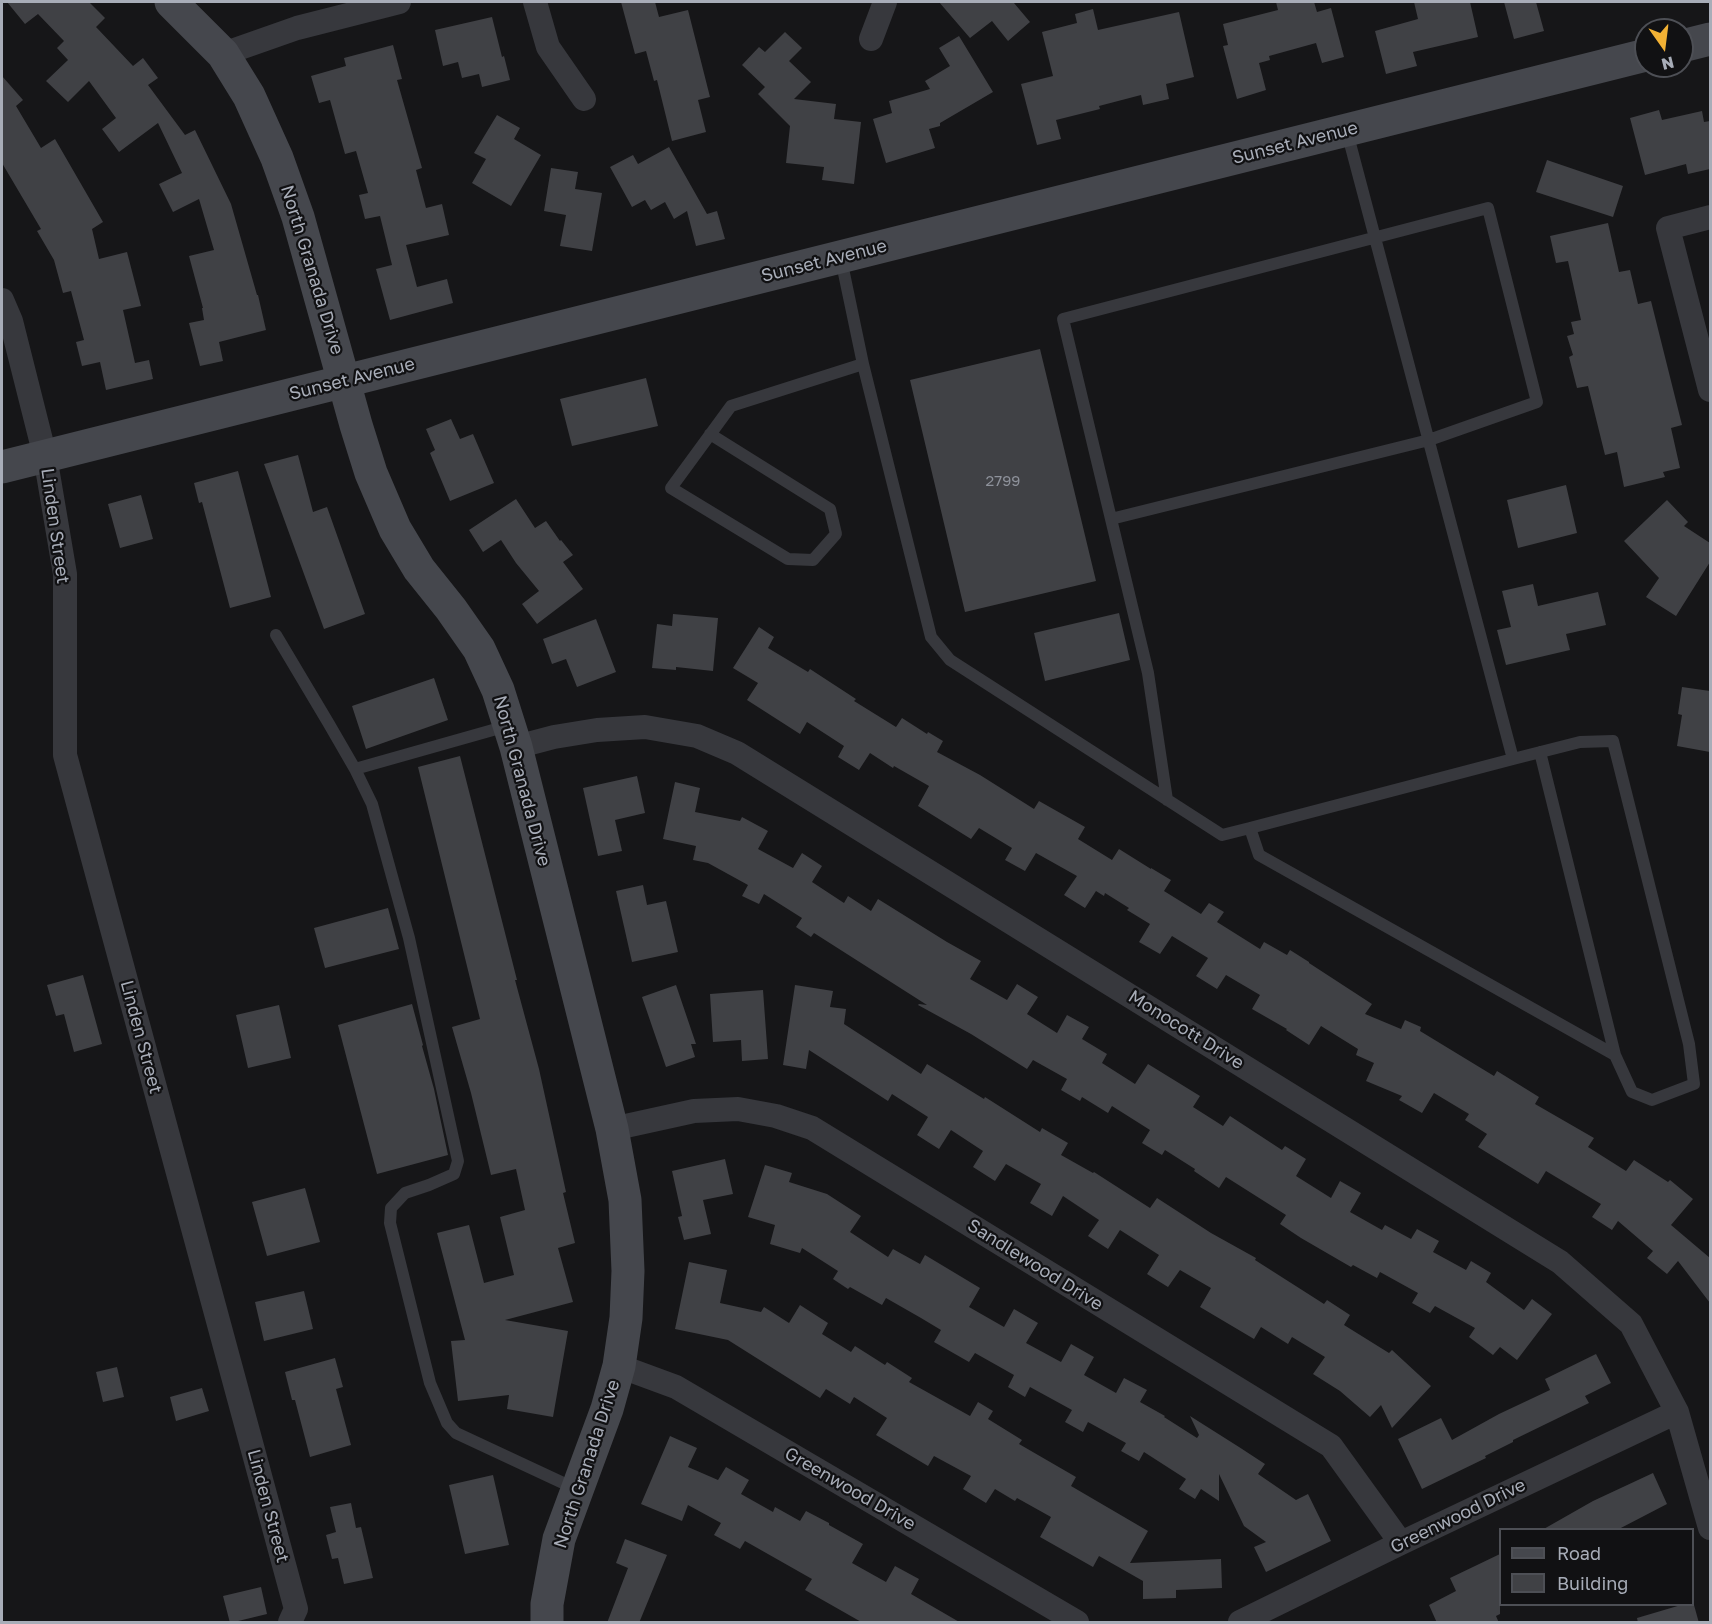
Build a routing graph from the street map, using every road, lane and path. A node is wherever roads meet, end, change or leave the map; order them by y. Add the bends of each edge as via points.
1 (171, 2) edge
2 (399, 2) edge
3 (535, 2) edge
4 (885, 2) edge
5 (871, 39) dead end
6 (1710, 39) edge
7 (1694, 43) edge
8 (223, 54) junction
9 (1634, 58) edge
10 (584, 99) dead end
11 (1346, 130) junction
12 (1710, 217) edge
13 (1375, 238) junction
14 (840, 257) junction
15 (2, 300) edge
16 (863, 364) junction
17 (345, 381) junction
18 (1710, 390) edge
19 (710, 434) junction
20 (1429, 440) junction
21 (45, 456) junction
22 (2, 467) edge
23 (1111, 519) junction
24 (276, 635) dead end
25 (513, 736) junction
26 (1539, 752) junction
27 (1513, 759) junction
28 (355, 769) junction
29 (1167, 800) junction
30 (1250, 828) junction
31 (1615, 1055) junction
32 (612, 1129) junction
33 (619, 1366) junction
34 (1677, 1412) junction
35 (577, 1490) junction
36 (1710, 1528) edge
37 (1401, 1543) junction
38 (293, 1616) edge
39 (547, 1623) edge
40 (1077, 1623) edge
41 (1239, 1623) edge

1 - 8 main road, North Granada Drive
2 - 8 street via 297,28
3 - 10 street via 548,46
4 - 5 street
6 - 7 main road
8 - 17 main road, North Granada Drive via 249,96 277,158
9 - 11 main road, Sunset Avenue
11 - 13 lane
11 - 14 main road, Sunset Avenue
12 - 18 street via 1668,228
13 - 20 lane
13 - 20 lane via 1488,208 1537,402
13 - 23 lane via 1063,319
14 - 16 lane
14 - 17 main road, Sunset Avenue
15 - 21 street, Linden Street via 11,321
16 - 19 lane via 731,406
16 - 29 lane via 931,637 950,660
17 - 21 main road, Sunset Avenue
17 - 25 main road, North Granada Drive via 371,473 395,529 419,569 479,649
19 - 19 lane via 671,488 788,559 813,560 836,534 830,510
20 - 23 lane
20 - 27 lane
21 - 22 main road, Sunset Avenue
21 - 38 street, Linden Street via 65,574 65,755
23 - 29 lane via 1148,673
24 - 28 lane
25 - 28 lane
25 - 32 main road, North Granada Drive
25 - 34 street, Monocott Drive via 554,737 645,727 698,736 737,753 1560,1262 1631,1324
26 - 27 lane
26 - 31 lane
26 - 31 lane via 1580,742 1614,741 1689,1044 1694,1084 1653,1100 1632,1092
27 - 30 lane
28 - 35 lane via 372,804 409,938 458,1161 454,1174 405,1193 391,1208 390,1223 430,1383 447,1423 456,1433
29 - 30 lane via 1222,835
30 - 31 lane via 1259,855
32 - 33 main road, North Granada Drive via 625,1200 628,1271
32 - 37 street, Sandlewood Drive via 694,1111 738,1109 812,1128 1331,1446
33 - 35 main road, North Granada Drive
33 - 40 street, Greenwood Drive via 676,1387
34 - 36 street, Monocott Drive
34 - 37 street, Greenwood Drive
35 - 39 main road, North Granada Drive via 560,1539
37 - 41 street, Greenwood Drive

